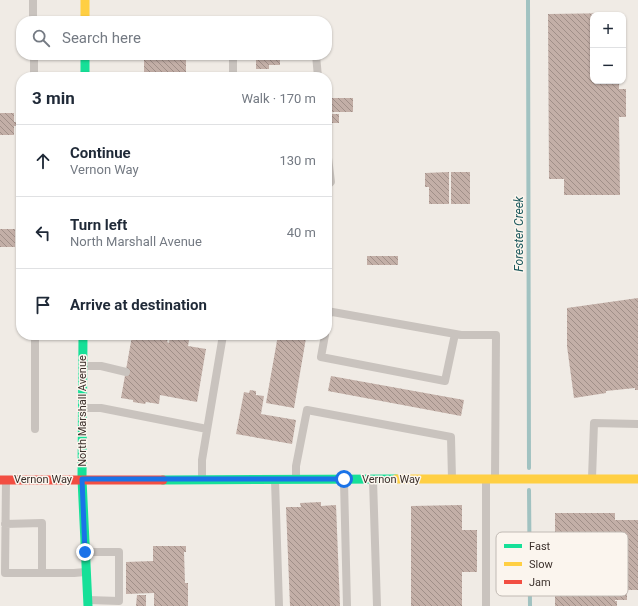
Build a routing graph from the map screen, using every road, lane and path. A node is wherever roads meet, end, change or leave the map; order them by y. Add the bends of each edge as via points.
1 (33, 0) edge
2 (85, 0) edge
3 (33, 16) edge
4 (85, 16) edge
5 (34, 60) edge
6 (85, 60) edge
7 (233, 60) edge
8 (316, 60) edge
9 (34, 72) edge
10 (85, 72) edge
11 (233, 72) edge
12 (318, 72) edge
13 (332, 312) edge
14 (455, 334) junction
15 (35, 340) edge
16 (83, 340) edge
17 (223, 340) edge
18 (324, 340) edge
19 (83, 366) junction
20 (126, 372) dead end
21 (82, 408) junction
22 (638, 424) edge
23 (35, 429) dead end
24 (207, 429) junction
25 (82, 479) junction
26 (202, 479) junction
27 (275, 479) junction
28 (296, 479) junction
29 (344, 479) junction
30 (373, 479) junction
31 (452, 479) junction
32 (491, 479) junction
33 (592, 479) junction
34 (638, 479) edge
35 (3, 480) edge
36 (5, 524) junction
37 (85, 552) junction
38 (86, 572) junction
39 (42, 573) junction
40 (88, 603) edge
41 (279, 606) edge
42 (347, 606) edge
43 (377, 606) edge
44 (486, 606) edge

1 - 3 lane
2 - 4 street
5 - 9 lane
6 - 10 street
7 - 11 lane
8 - 12 lane
13 - 14 lane
14 - 18 lane via 445,381 321,357
14 - 32 lane via 496,335
15 - 23 lane
16 - 19 street, North Marshall Avenue
17 - 24 lane
19 - 20 lane via 101,366
19 - 21 street, North Marshall Avenue
21 - 24 lane via 101,408
21 - 25 street, North Marshall Avenue
22 - 33 lane via 594,423
24 - 26 lane
25 - 26 street, Vernon Way
25 - 35 street, Vernon Way
25 - 37 street, North Marshall Avenue
26 - 27 street, Vernon Way
27 - 28 street, Vernon Way
27 - 41 lane
28 - 29 street, Vernon Way
28 - 31 lane via 296,466 307,410 451,437
29 - 30 street, Vernon Way
29 - 42 lane
30 - 31 street, Vernon Way
30 - 43 lane
31 - 32 street, Vernon Way
32 - 33 street, Vernon Way
32 - 44 lane
33 - 34 street, Vernon Way
35 - 36 lane
36 - 39 lane via 5,573
36 - 39 lane via 42,523
37 - 38 street, North Marshall Avenue
37 - 40 lane via 119,552 119,601
38 - 39 lane
38 - 40 street, North Marshall Avenue

